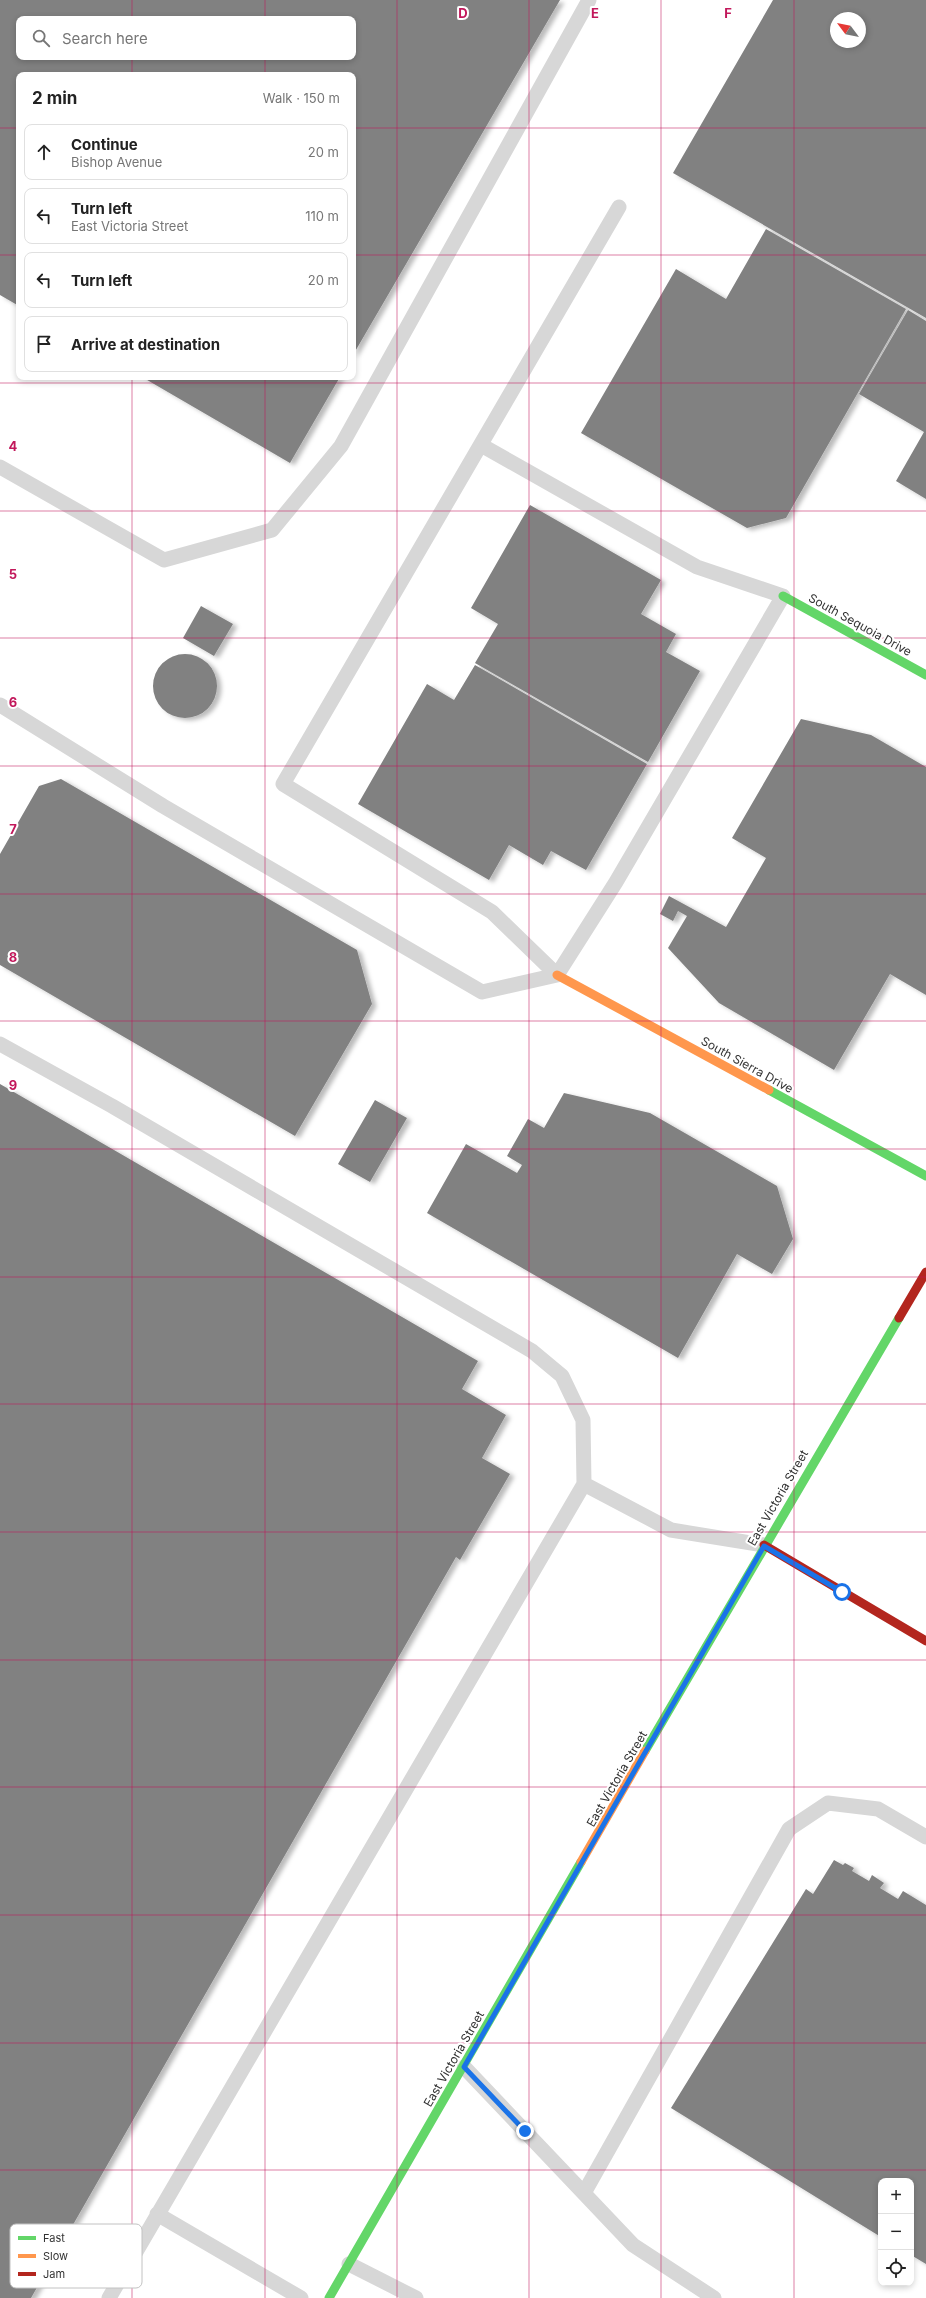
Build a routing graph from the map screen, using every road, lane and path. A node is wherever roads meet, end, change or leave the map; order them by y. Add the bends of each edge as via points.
1 (589, 0) edge
2 (619, 207) dead end
3 (481, 445) junction
4 (0, 467) edge
5 (783, 596) junction
6 (925, 672) edge
7 (0, 704) edge
8 (557, 975) junction
9 (0, 1044) edge
10 (926, 1176) edge
11 (926, 1272) edge
12 (584, 1484) junction
13 (764, 1546) junction
14 (926, 1641) edge
15 (926, 1836) edge
16 (464, 2067) junction
17 (584, 2193) junction
18 (157, 2214) junction
19 (142, 2240) edge
20 (349, 2264) junction
21 (115, 2288) edge
22 (109, 2298) edge
23 (301, 2298) edge
24 (329, 2298) edge
25 (416, 2298) edge
26 (714, 2298) edge

1 - 4 lane via 341,446 272,530 164,560
2 - 3 lane
3 - 5 lane via 697,567
3 - 8 lane via 283,784 492,912
5 - 6 main road, South Sequoia Drive
5 - 8 lane via 616,882
7 - 8 lane via 163,806 482,992
8 - 10 main road, South Sierra Drive
9 - 12 lane via 112,1106 532,1351 562,1376 583,1420
11 - 13 main road, East Victoria Street
12 - 13 lane via 671,1530
12 - 18 lane
13 - 14 main road
13 - 16 main road, East Victoria Street
15 - 17 lane via 878,1809 828,1803 789,1829
16 - 17 lane
16 - 20 main road, East Victoria Street
17 - 26 lane via 633,2245
18 - 19 lane
18 - 23 lane
20 - 24 main road, East Victoria Street
20 - 25 lane
21 - 22 lane

